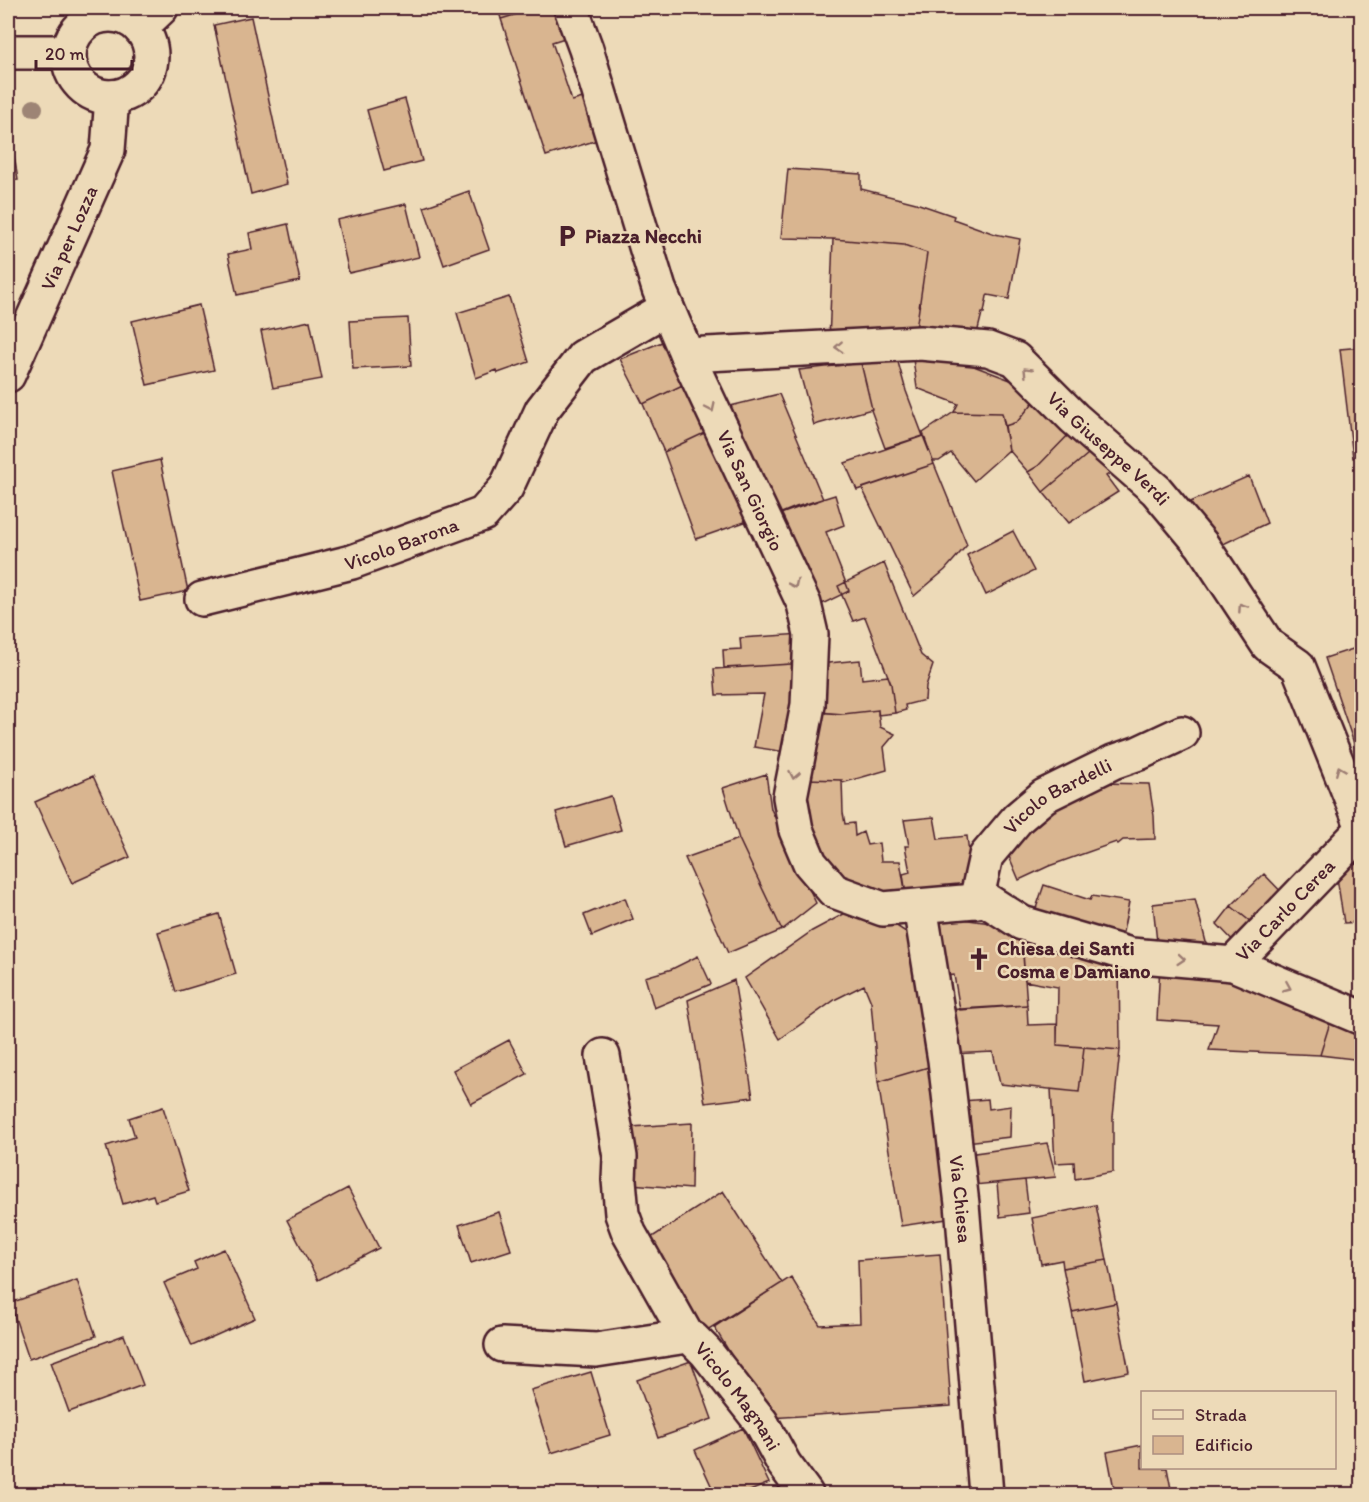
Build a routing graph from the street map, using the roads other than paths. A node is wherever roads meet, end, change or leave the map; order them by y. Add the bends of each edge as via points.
1 (571, 8) edge
2 (151, 18) edge
3 (8, 52) edge
4 (69, 52) junction
5 (112, 97) junction
6 (667, 308) junction
7 (687, 355) junction
8 (8, 375) edge
9 (202, 599) dead end
10 (1182, 733) dead end
11 (1362, 825) edge
12 (1362, 830) edge
13 (975, 901) junction
14 (920, 906) junction
15 (1233, 964) junction
16 (1362, 1018) edge
17 (603, 1056) dead end
18 (687, 1336) junction
19 (502, 1345) dead end
20 (806, 1494) edge
21 (986, 1494) edge

1 - 6 street, Via San Giorgio
2 - 4 street via 101,16 87,21 72,38
2 - 5 street via 147,41 150,66 146,76 126,94
3 - 4 street
4 - 5 street via 69,65 85,89
5 - 8 street, Via per Lozza via 108,150
6 - 7 street, Via San Giorgio
6 - 9 street, Vicolo Barona via 583,357 542,410 506,488 483,514 352,562
11 -> 7 street, Via Giuseppe Verdi via 1298,666 1268,645 1202,545 1156,490 1074,418 1015,359 988,349 920,343
7 -> 14 street, Via San Giorgio via 804,604 811,634 808,705 790,797 796,830 810,863 834,891 883,909
10 - 13 street, Vicolo Bardelli via 1044,796 1018,818 986,856
12 - 15 street, Via Carlo Cerea
13 - 14 street, Via San Giorgio
13 -> 15 street, Via Carlo Cerea via 987,900 1022,923 1131,955
14 - 21 street, Via Chiesa via 945,1060 960,1193
15 -> 16 street
17 - 18 street via 620,1156 622,1214
18 - 19 street, Vicolo Magnani via 596,1350
18 - 20 street, Vicolo Magnani via 706,1352 761,1422

